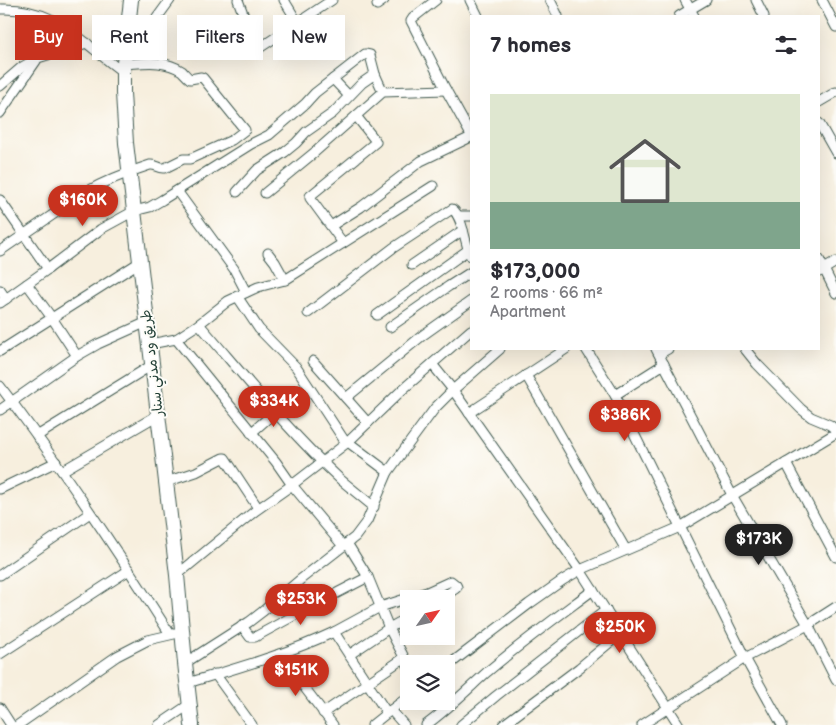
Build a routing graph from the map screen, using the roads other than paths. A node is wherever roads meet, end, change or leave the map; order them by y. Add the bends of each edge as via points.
1 (131, 0) edge
2 (170, 0) edge
3 (238, 0) edge
4 (284, 0) edge
5 (332, 0) edge
6 (436, 0) edge
7 (470, 0) edge
8 (550, 0) edge
9 (685, 0) edge
10 (706, 0) edge
11 (756, 0) edge
12 (822, 0) edge
13 (0, 9) edge
14 (692, 13) edge
15 (129, 15) edge
16 (159, 15) edge
17 (293, 15) edge
18 (310, 15) edge
19 (478, 15) edge
20 (558, 15) edge
21 (764, 15) edge
22 (836, 27) edge
23 (273, 39) edge
24 (87, 42) junction
25 (82, 44) edge
26 (34, 60) edge
27 (37, 60) edge
28 (124, 60) edge
29 (124, 68) junction
30 (375, 74) junction
31 (333, 79) junction
32 (0, 86) edge
33 (446, 90) junction
34 (384, 92) junction
35 (836, 92) edge
36 (349, 96) junction
37 (820, 101) edge
38 (0, 113) edge
39 (356, 116) junction
40 (820, 125) edge
41 (470, 134) edge
42 (470, 136) edge
43 (836, 153) edge
44 (130, 172) junction
45 (433, 186) dead end
46 (177, 191) junction
47 (237, 192) dead end
48 (265, 193) dead end
49 (0, 200) edge
50 (134, 211) junction
51 (458, 216) junction
52 (470, 216) edge
53 (331, 226) junction
54 (463, 230) junction
55 (24, 236) junction
56 (343, 243) junction
57 (0, 251) edge
58 (268, 253) dead end
59 (469, 254) edge
60 (140, 262) junction
61 (836, 262) edge
62 (412, 265) dead end
63 (48, 269) junction
64 (821, 271) edge
65 (470, 273) edge
66 (284, 280) junction
67 (28, 284) junction
68 (0, 290) edge
69 (836, 293) edge
70 (242, 294) junction
71 (3, 301) edge
72 (470, 301) edge
73 (308, 313) dead end
74 (377, 315) dead end
75 (52, 318) junction
76 (147, 322) junction
77 (199, 324) junction
78 (390, 327) dead end
79 (470, 331) edge
80 (176, 339) junction
81 (150, 344) junction
82 (499, 350) edge
83 (564, 350) edge
84 (587, 350) edge
85 (746, 350) edge
86 (0, 351) edge
87 (657, 352) edge
88 (77, 356) junction
89 (313, 361) dead end
90 (152, 364) junction
91 (432, 364) junction
92 (664, 364) junction
93 (526, 375) junction
94 (0, 386) edge
95 (453, 390) junction
96 (615, 395) junction
97 (346, 398) junction
98 (12, 402) junction
99 (0, 410) edge
100 (275, 412) junction
101 (469, 412) junction
102 (158, 415) junction
103 (368, 423) junction
104 (836, 432) edge
105 (251, 433) junction
106 (37, 436) junction
107 (348, 443) junction
108 (56, 462) junction
109 (323, 462) junction
110 (786, 463) junction
111 (62, 471) junction
112 (388, 472) junction
113 (166, 482) junction
114 (292, 485) junction
115 (0, 489) edge
116 (732, 495) junction
117 (374, 507) junction
118 (258, 508) junction
119 (90, 513) junction
120 (680, 527) junction
121 (345, 544) junction
122 (626, 550) junction
123 (836, 557) edge
124 (129, 570) junction
125 (580, 570) junction
126 (0, 575) edge
127 (177, 576) junction
128 (368, 577) junction
129 (431, 590) edge
130 (454, 590) edge
131 (593, 590) junction
132 (400, 601) edge
133 (380, 607) junction
134 (836, 607) edge
135 (606, 610) junction
136 (400, 622) edge
137 (808, 624) junction
138 (242, 626) junction
139 (389, 628) junction
140 (334, 632) junction
141 (176, 633) junction
142 (621, 634) junction
143 (0, 654) edge
144 (279, 654) junction
145 (349, 655) junction
146 (402, 655) edge
147 (745, 658) junction
148 (455, 660) edge
149 (185, 663) junction
150 (400, 665) edge
151 (215, 674) junction
152 (836, 680) edge
153 (367, 682) junction
154 (188, 683) junction
155 (400, 703) edge
156 (190, 704) junction
157 (668, 707) junction
158 (0, 708) edge
159 (389, 711) junction
160 (323, 713) junction
161 (11, 725) edge
162 (18, 725) edge
163 (159, 725) edge
164 (192, 725) edge
165 (252, 725) edge
166 (333, 725) edge
167 (372, 725) edge
168 (404, 725) edge
169 (426, 725) edge
170 (461, 725) edge
171 (502, 725) edge
172 (642, 725) edge
173 (679, 725) edge
174 (782, 725) edge

1 - 15 highway, طريق ود مدني سنار
2 - 16 street
3 - 23 street via 256,46 261,47
4 - 17 street
5 - 18 street
6 - 33 street via 411,21
7 - 19 street
8 - 20 street
9 - 14 street
10 - 14 street
11 - 21 street
12 - 22 street
13 - 24 street via 24,10 48,17
24 - 25 street
24 - 29 street via 113,64
26 - 32 street
27 - 38 street
28 - 29 highway, طريق ود مدني سنار
29 - 44 highway, طريق ود مدني سنار via 124,116
29 - 44 street via 158,62 181,71 190,79 201,77 246,130 190,159 162,169 154,164
30 - 31 street via 368,53
30 - 34 street
30 - 36 street
31 - 36 street
31 - 46 street via 270,134
33 - 34 street
33 - 41 street
34 - 39 street
35 - 37 street
36 - 47 street via 286,152 257,170
39 - 48 street
39 - 53 street via 376,142 310,196
40 - 43 street
42 - 53 street via 421,161
44 - 50 highway, طريق ود مدني سنار
44 - 55 street via 86,192
45 - 56 street
46 - 50 street via 150,207
46 - 70 street via 234,269
49 - 55 street
50 - 60 highway, طريق ود مدني سنار
50 - 63 street via 101,229
51 - 52 street
51 - 54 street
51 - 73 street via 454,210 449,210
53 - 56 street
54 - 59 street
54 - 62 street
55 - 57 street
55 - 63 street
56 - 66 street
58 - 66 street
59 - 74 street
60 - 75 street
60 - 76 highway, طريق ود مدني سنار
61 - 64 street
63 - 67 street
64 - 69 street
65 - 78 street
66 - 70 street
67 - 71 street
67 - 75 street
68 - 71 street
70 - 77 street
70 - 107 street via 259,329 296,367
72 - 97 street
75 - 86 street
75 - 88 street
76 - 81 highway, طريق ود مدني سنار
76 - 88 street
77 - 80 street
77 - 100 street
79 - 91 street
80 - 81 street
80 - 105 street
81 - 90 highway, طريق ود مدني سنار
82 - 95 street
83 - 93 street
84 - 96 street
85 - 104 street via 802,409
87 - 92 street
88 - 98 street
89 - 97 street
90 - 102 highway, طريق ود مدني سنار
90 - 106 street
91 - 95 street
91 - 103 street
92 - 96 street
92 - 116 street
93 - 101 street
93 - 122 street
94 - 98 street
95 - 101 street
95 - 112 street via 435,408
96 - 120 street
97 - 103 street
98 - 99 street
98 - 106 street
100 - 105 street
100 - 109 street
101 - 125 street
102 - 111 street
102 - 113 highway, طريق ود مدني سنار
103 - 107 street
104 - 110 street
105 - 114 street
106 - 108 street
107 - 109 street
107 - 112 street
108 - 111 street
108 - 115 street
109 - 114 street
109 - 117 street
110 - 116 street
110 - 123 street
111 - 119 street
112 - 117 street
113 - 118 street via 225,458
113 - 127 highway, طريق ود مدني سنار
114 - 118 street
114 - 121 street
116 - 120 street
116 - 137 street
117 - 121 street via 362,529
118 - 127 street
119 - 124 street
119 - 126 street
120 - 122 street
120 - 147 street
121 - 128 street
121 - 138 street
122 - 125 street
124 - 141 street
124 - 143 street
125 - 131 street
125 - 148 street
127 - 141 highway, طريق ود مدني سنار
128 - 133 street
128 - 138 street via 255,637 250,637
129 - 130 street via 451,581 457,587
131 - 135 street
131 - 169 street via 513,651
132 - 133 street
133 - 139 street
133 - 140 street
134 - 137 street
135 - 142 street
135 - 170 street
136 - 139 street
137 - 147 street
137 - 152 street
138 - 149 street
139 - 145 street
139 - 146 street
140 - 144 street
140 - 145 street
141 - 149 highway, طريق ود مدني سنار
141 - 162 street via 148,640 117,656
142 - 157 street
142 - 171 street
144 - 151 street
144 - 160 street
145 - 153 street
147 - 157 street
147 - 174 street
149 - 154 highway, طريق ود مدني سنار
150 - 153 street
151 - 154 street
151 - 165 street
153 - 159 street
153 - 160 street
154 - 156 highway, طريق ود مدني سنار
155 - 159 street
156 - 163 street
156 - 164 highway, طريق ود مدني سنار
157 - 172 street
157 - 173 street
158 - 161 street
159 - 167 street
159 - 168 street
160 - 166 street

